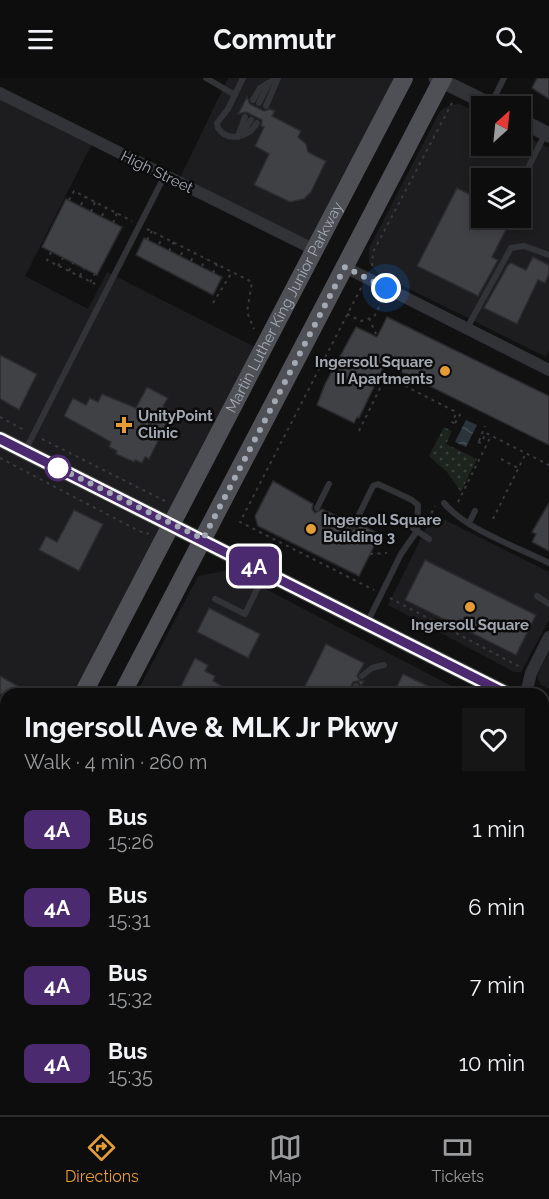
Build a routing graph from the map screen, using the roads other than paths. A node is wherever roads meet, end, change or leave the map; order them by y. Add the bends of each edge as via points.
1 (206, 78) edge
2 (243, 78) edge
3 (404, 78) edge
4 (504, 78) edge
5 (440, 79) edge
6 (274, 80) edge
7 (0, 93) edge
8 (235, 95) junction
9 (473, 96) edge
10 (496, 96) edge
11 (531, 126) edge
12 (547, 134) edge
13 (238, 137) junction
14 (529, 166) dead end
15 (165, 175) junction
16 (315, 250) junction
17 (549, 255) edge
18 (345, 267) junction
19 (467, 328) junction
20 (549, 370) edge
21 (0, 439) edge
22 (25, 451) junction
23 (329, 484) dead end
24 (443, 502) road end
25 (317, 508) dead end
26 (475, 511) dead end
27 (402, 520) dead end
28 (469, 523) junction
29 (173, 525) junction
30 (354, 525) dead end
31 (419, 533) junction
32 (203, 539) junction
33 (429, 539) dead end
34 (549, 563) edge
35 (266, 572) junction
36 (537, 596) dead end
37 (215, 599) dead end
38 (549, 604) edge
39 (366, 623) junction
40 (549, 637) edge
41 (384, 665) dead end
42 (362, 676) dead end
43 (86, 688) edge
44 (125, 688) edge
45 (495, 688) edge
46 (527, 688) edge

1 - 8 lane
2 - 8 lane
3 - 16 main road, Martin Luther King Junior Parkway
4 - 10 lane
5 - 9 street
5 - 18 main road
6 - 6 lane via 260,103
7 - 15 street, High Street
8 - 13 lane via 217,123 221,132
11 - 12 street
12 - 14 lane
13 - 13 lane via 248,134 251,120
15 - 16 street, High Street
15 - 22 lane
16 - 29 main road, Martin Luther King Junior Parkway
17 - 19 lane via 524,246 511,248
18 - 19 street
18 - 32 main road
19 - 20 street
21 - 22 main road
22 - 29 main road
23 - 25 lane
24 - 28 lane
26 - 28 lane
27 - 31 lane
28 - 34 lane
29 - 32 main road
29 - 43 main road, Martin Luther King Junior Parkway
30 - 31 lane via 373,486 378,484 412,500 419,512
31 - 33 lane
31 - 39 lane via 401,554
32 - 35 main road
32 - 44 main road
35 - 37 lane via 245,614
35 - 39 main road
36 - 38 lane
39 - 45 main road
40 - 46 street
41 - 42 lane

